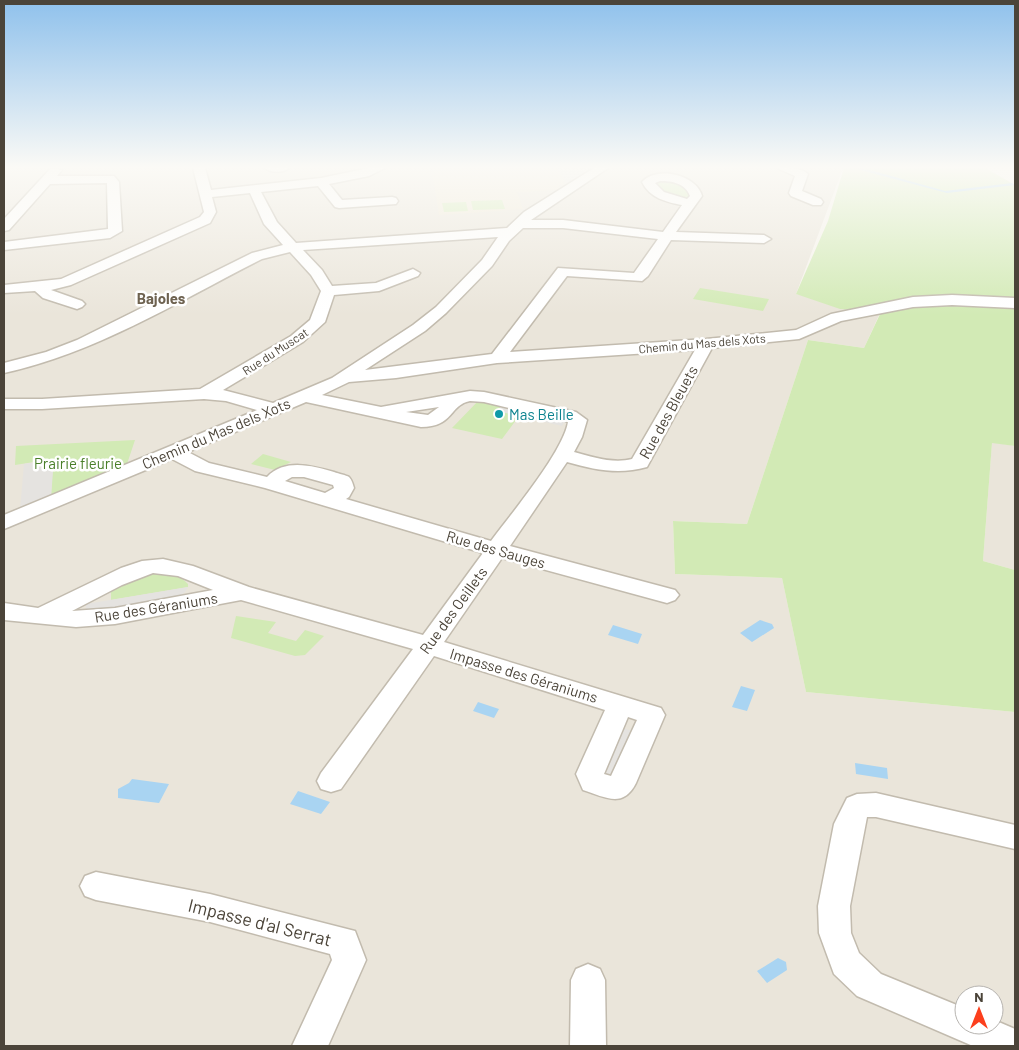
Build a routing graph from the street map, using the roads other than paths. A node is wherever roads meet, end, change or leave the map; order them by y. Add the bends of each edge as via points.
1 (13, 217) edge
2 (114, 217) edge
3 (207, 217) edge
4 (268, 217) edge
5 (536, 217) edge
6 (680, 217) edge
7 (525, 225) junction
8 (4, 227) edge
9 (667, 236) junction
10 (764, 239) dead end
11 (4, 246) edge
12 (292, 247) junction
13 (412, 273) dead end
14 (38, 286) junction
15 (4, 289) edge
16 (328, 292) junction
17 (1015, 303) edge
18 (77, 304) dead end
19 (706, 344) junction
20 (497, 358) junction
21 (4, 368) edge
22 (366, 370) junction
23 (311, 393) junction
24 (204, 394) junction
25 (4, 404) edge
26 (248, 410) junction
27 (567, 446) junction
28 (178, 453) junction
29 (4, 523) edge
30 (497, 550) junction
31 (241, 592) junction
32 (666, 594) dead end
33 (4, 611) edge
34 (42, 616) junction
35 (427, 645) junction
36 (620, 705) dead end
37 (331, 782) dead end
38 (1015, 837) edge
39 (96, 886) dead end
40 (588, 980) dead end
41 (310, 1046) edge
42 (588, 1046) edge
43 (1014, 1046) edge

1 - 8 street
2 - 11 street via 115,231 110,234
3 - 14 street via 66,282
4 - 12 street
5 - 7 street
6 - 9 street
7 - 9 street
7 - 12 street via 485,234
7 - 22 street via 441,310
9 - 10 street
9 - 20 street via 637,278 563,271
12 - 16 street via 317,273
12 - 21 street via 257,256 83,343 52,356
13 - 16 street via 379,286
14 - 15 street
14 - 18 street via 48,295
16 - 24 street, Rue du Muscat via 317,322 297,339
17 - 19 street, Chemin du Mas dels Xots via 913,302 837,317 799,334
19 - 20 street, Chemin du Mas dels Xots
19 - 27 street, Rue des Bleuets via 640,463 614,468
20 - 22 street, Chemin du Mas dels Xots
22 - 23 street, Chemin du Mas dels Xots
23 - 26 street, Chemin du Mas dels Xots via 272,408
23 - 27 street via 336,402 430,421 438,418 457,398 479,396 578,420
24 - 25 street, Rue du Muscat
24 - 26 street, Rue du Muscat via 227,396
26 - 28 street, Chemin du Mas dels Xots
27 - 30 street, Rue des Oeillets
28 - 29 street, Chemin du Mas dels Xots
28 - 30 street, Rue des Sauges via 202,467 272,484
30 - 32 street, Rue des Sauges
30 - 35 street, Rue des Oeillets
31 - 34 street, Rue des Géraniums via 115,616 76,619
31 - 34 street, Rue des Géraniums via 170,567 153,566 134,571
31 - 35 street, Rue des Géraniums
33 - 34 street, Rue des Géraniums
35 - 36 street, Impasse des Géraniums
35 - 37 street, Rue des Oeillets
38 - 43 street via 876,805 857,806 849,824 834,906 835,933 846,963 869,985
39 - 41 street, Impasse d'al Serrat via 210,908 343,942 349,960
40 - 42 street

